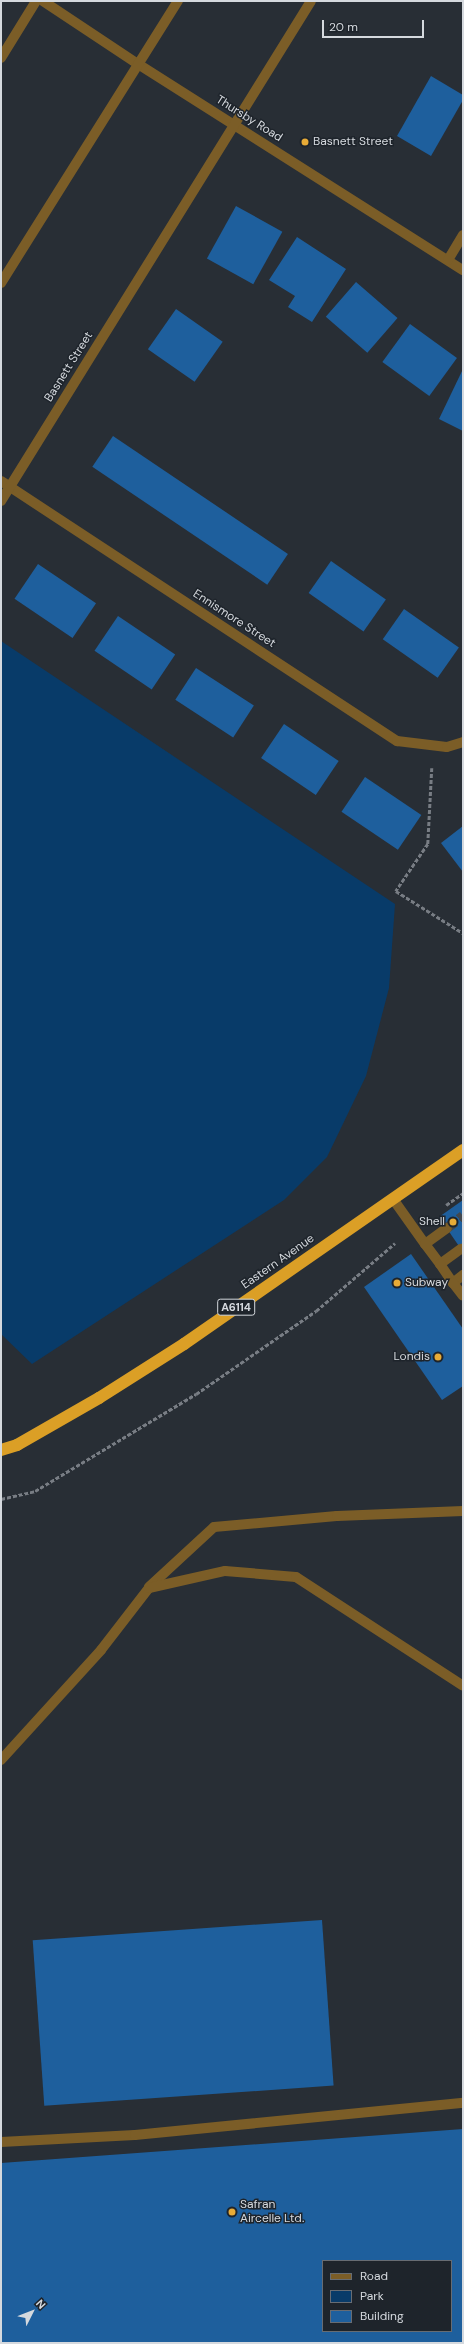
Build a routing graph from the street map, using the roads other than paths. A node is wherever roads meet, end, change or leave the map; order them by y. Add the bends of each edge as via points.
1 (36, 1) edge
2 (43, 1) edge
3 (178, 1) edge
4 (311, 1) edge
5 (1, 58) edge
6 (138, 64) junction
7 (234, 125) junction
8 (463, 235) edge
9 (448, 260) junction
10 (463, 270) edge
11 (1, 283) edge
12 (1, 481) edge
13 (10, 487) junction
14 (1, 501) edge
15 (463, 742) edge
16 (463, 1150) edge
17 (393, 1199) junction
18 (447, 1228) tunnel mouth
19 (425, 1244) junction
20 (461, 1249) dead end
21 (440, 1264) junction
22 (463, 1275) edge
23 (453, 1283) junction
24 (463, 1296) edge
25 (1, 1450) edge
26 (463, 1511) edge
27 (149, 1588) junction
28 (463, 1686) edge
29 (1, 1760) edge
30 (463, 2103) edge
31 (1, 2142) edge

1 - 5 street
2 - 6 street, Thursby Road
3 - 6 street
4 - 7 street, Basnett Street
6 - 7 street, Thursby Road
6 - 11 street
7 - 9 street, Thursby Road
7 - 13 street, Basnett Street
8 - 9 street
9 - 10 street, Thursby Road
12 - 13 street, Ennismore Street
13 - 14 street, Basnett Street
13 - 15 street, Ennismore Street via 397,741 447,747
16 - 17 highway, Eastern Avenue / A6114
17 - 19 street
17 - 25 highway, Eastern Avenue / A6114 via 184,1344 106,1394 17,1445
18 - 19 street
19 - 21 street
20 - 21 street
21 - 23 street
22 - 23 street
23 - 24 street
26 - 27 street via 337,1516 214,1527
27 - 28 street via 225,1571 296,1577
27 - 29 street via 101,1650
30 - 31 street via 135,2135

